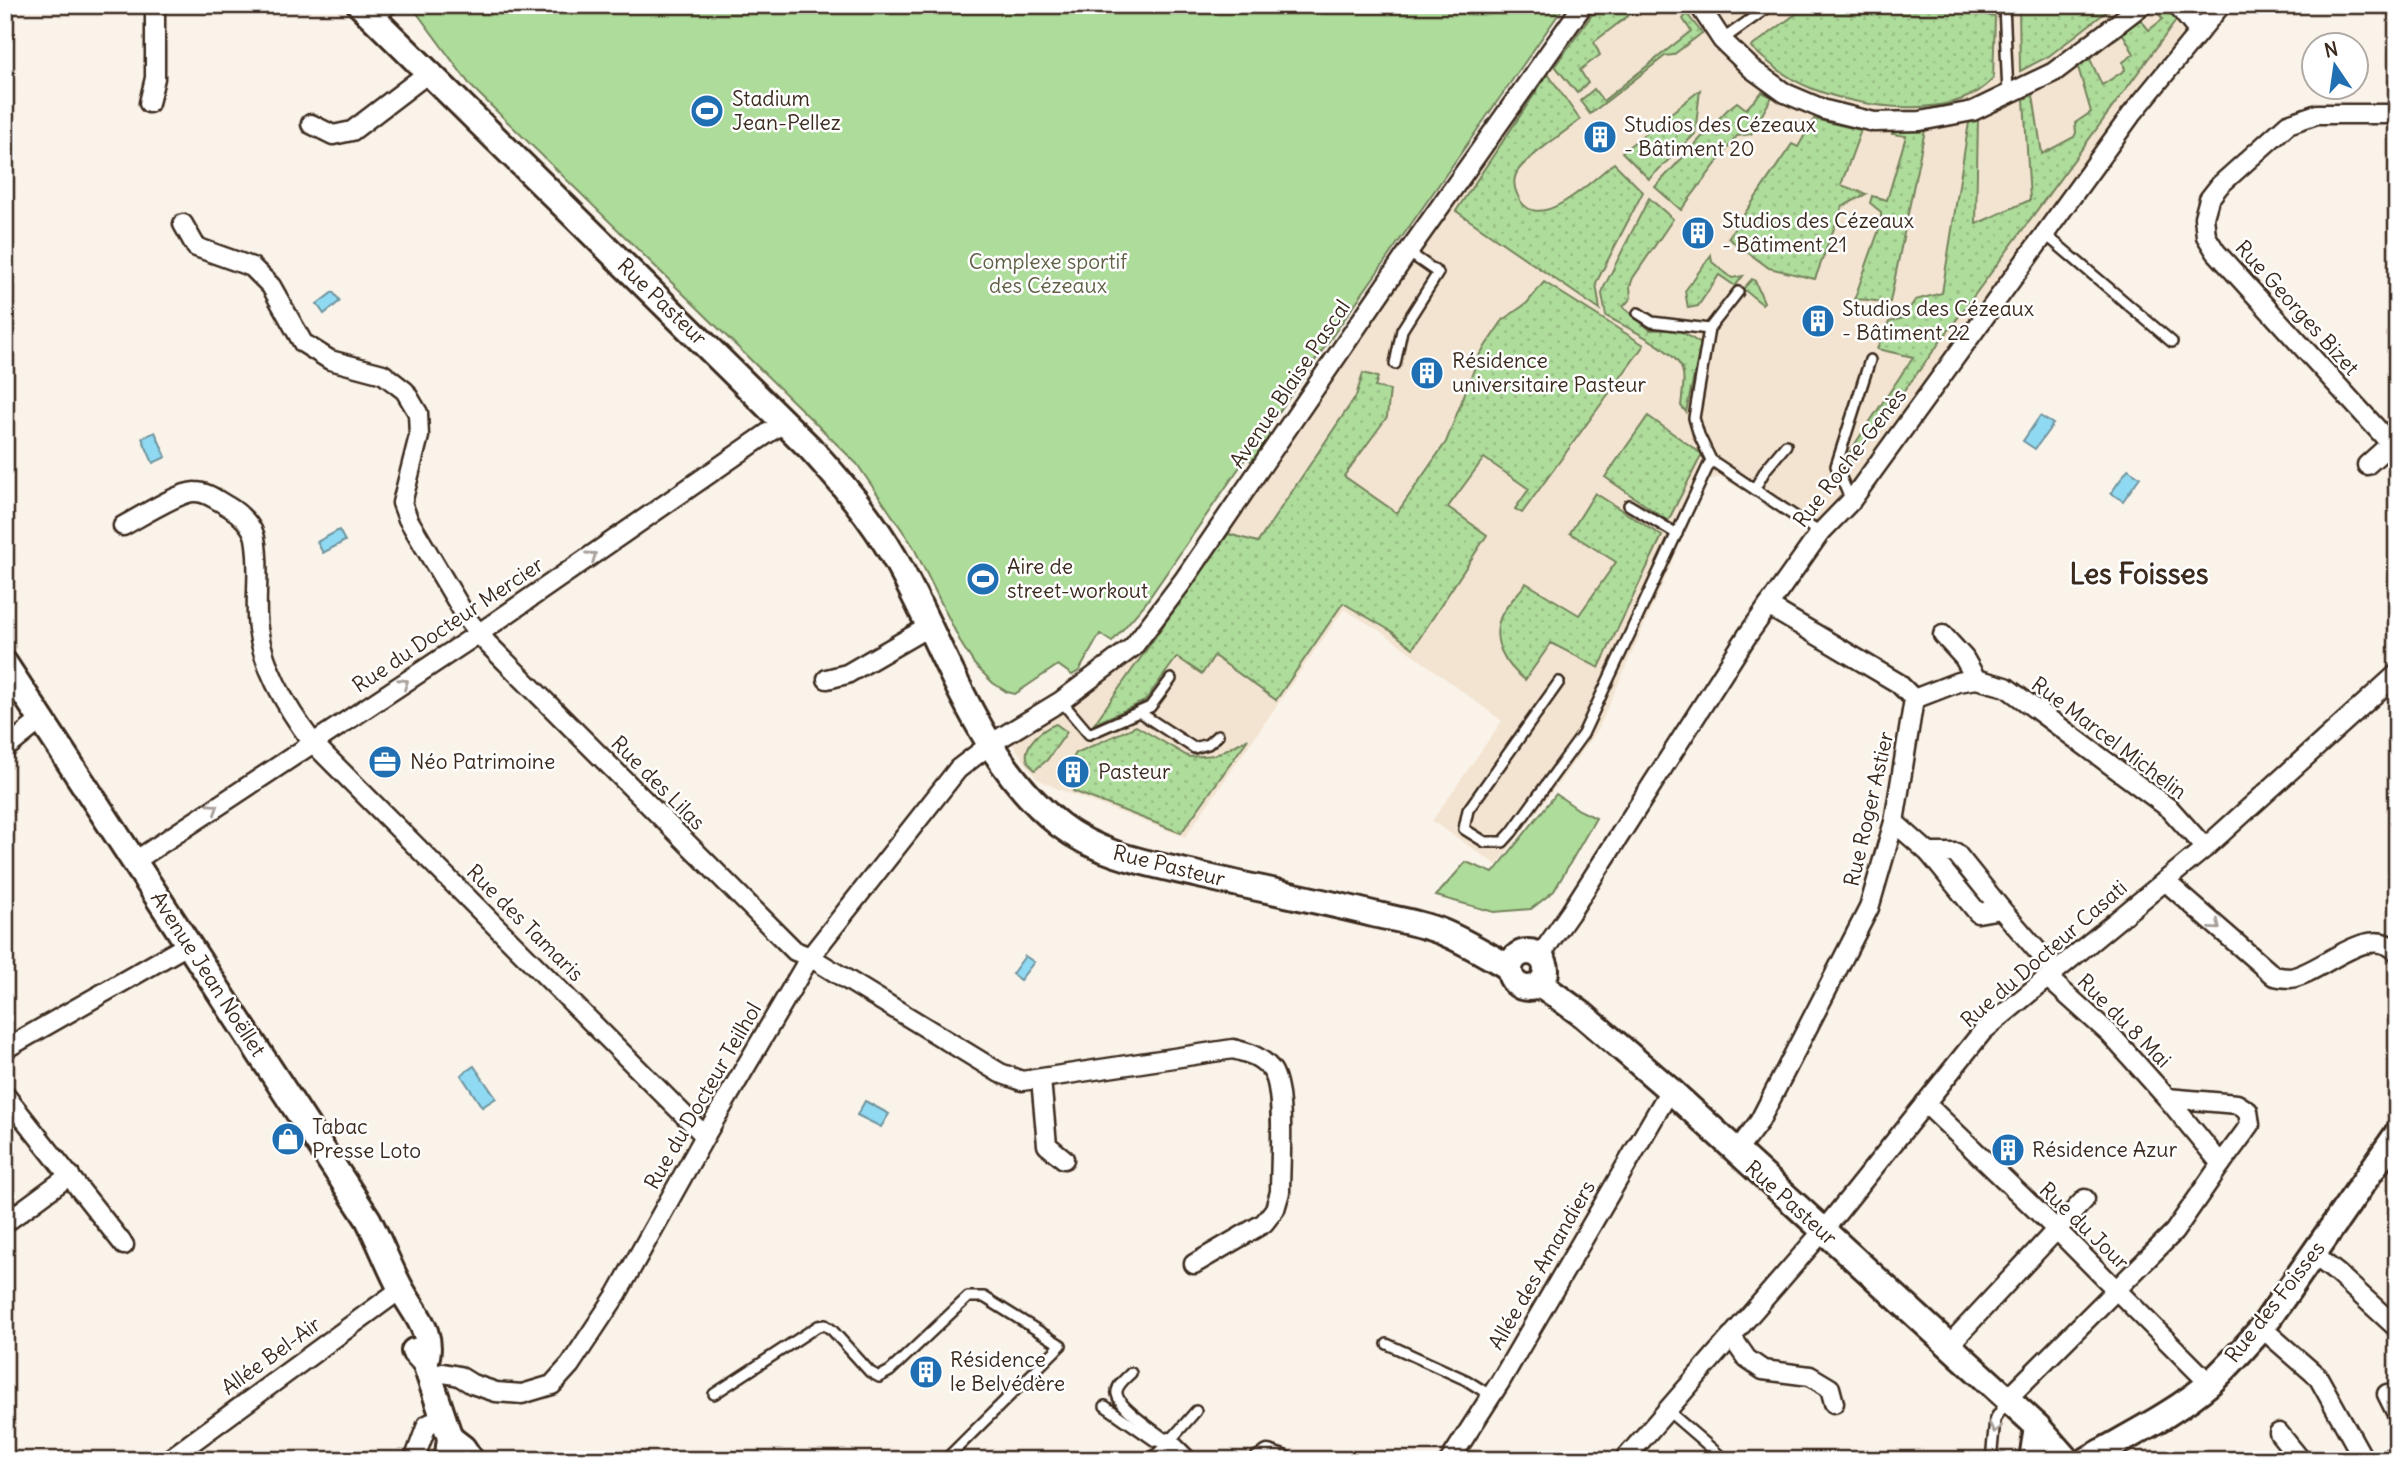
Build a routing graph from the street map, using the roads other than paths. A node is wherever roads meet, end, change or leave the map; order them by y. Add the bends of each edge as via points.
1 (155, 5) edge
2 (395, 5) edge
3 (1583, 5) edge
4 (1699, 5) edge
5 (1771, 5) edge
6 (2004, 5) edge
7 (2142, 5) edge
8 (2177, 5) edge
9 (2221, 5) edge
10 (367, 13) edge
11 (2198, 31) junction
12 (1722, 40) junction
13 (428, 73) junction
14 (2008, 96) junction
15 (149, 103) dead end
16 (2397, 114) edge
17 (311, 124) dead end
18 (183, 224) dead end
19 (2045, 234) junction
20 (1408, 252) junction
21 (1738, 292) dead end
22 (1638, 313) dead end
23 (1709, 329) junction
24 (2172, 342) dead end
25 (1870, 360) dead end
26 (1395, 364) dead end
27 (784, 422) junction
28 (2393, 440) edge
29 (1786, 445) dead end
30 (1712, 460) junction
31 (2367, 466) dead end
32 (1755, 488) junction
33 (1851, 501) junction
34 (1629, 505) dead end
35 (123, 526) dead end
36 (1820, 533) junction
37 (1677, 534) junction
38 (1768, 606) junction
39 (928, 627) junction
40 (478, 634) junction
41 (1943, 635) dead end
42 (5, 664) edge
43 (2397, 674) edge
44 (827, 678) dead end
45 (1171, 679) dead end
46 (1976, 679) junction
47 (1559, 682) dead end
48 (1914, 699) junction
49 (1061, 701) junction
50 (1139, 712) junction
51 (41, 720) junction
52 (1218, 735) dead end
53 (313, 743) junction
54 (992, 743) junction
55 (5, 749) edge
56 (1894, 822) junction
57 (2205, 848) junction
58 (135, 861) junction
59 (2165, 881) junction
60 (188, 944) junction
61 (2397, 952) edge
62 (1540, 956) junction
63 (810, 957) junction
64 (1510, 968) junction
65 (2052, 974) junction
66 (1540, 984) junction
67 (5, 1049) edge
68 (1041, 1079) junction
69 (1670, 1090) junction
70 (5, 1094) edge
71 (2167, 1098) junction
72 (1925, 1103) junction
73 (705, 1136) junction
74 (2396, 1136) edge
75 (1736, 1152) junction
76 (1064, 1159) dead end
77 (2221, 1164) junction
78 (70, 1175) junction
79 (2085, 1199) dead end
80 (5, 1223) edge
81 (2057, 1230) junction
82 (1823, 1231) junction
83 (124, 1245) dead end
84 (2314, 1255) junction
85 (1194, 1264) dead end
86 (401, 1289) junction
87 (2116, 1289) junction
88 (2262, 1328) junction
89 (2397, 1328) edge
90 (1731, 1336) junction
91 (1387, 1345) dead end
92 (1948, 1346) junction
93 (427, 1372) junction
94 (1131, 1373) dead end
95 (2209, 1383) junction
96 (714, 1394) dead end
97 (2387, 1394) dead end
98 (1490, 1395) junction
99 (2007, 1399) junction
100 (1834, 1404) dead end
101 (1105, 1406) dead end
102 (1667, 1410) junction
103 (1196, 1411) dead end
104 (2397, 1414) edge
105 (2037, 1426) junction
106 (2279, 1433) dead end
107 (448, 1438) edge
108 (1169, 1442) junction
109 (2397, 1454) edge
110 (168, 1460) edge
111 (414, 1460) edge
112 (471, 1460) edge
113 (944, 1460) edge
114 (1151, 1460) edge
115 (1186, 1460) edge
116 (1259, 1460) edge
117 (1283, 1460) edge
118 (1450, 1460) edge
119 (1624, 1460) edge
120 (1725, 1460) edge
121 (1992, 1460) edge
122 (2032, 1460) edge
123 (2067, 1460) edge
124 (2087, 1460) edge
125 (2301, 1460) edge
126 (2364, 1460) edge
127 (2390, 1460) edge

1 - 15 street via 155,78
2 - 10 lane
3 - 20 street, Avenue Blaise Pascal
4 - 12 street
5 - 12 lane
6 - 14 lane
7 - 14 street via 2054,72
8 - 11 street
9 - 11 street, Rue Roche-Genès
10 - 13 main road, Rue Pasteur
11 - 19 street, Rue Roche-Genès
12 - 14 street via 1785,93 1825,110 1874,122 1920,121 1973,111
13 - 17 street via 352,131 333,135
13 - 27 main road, Rue Pasteur
16 - 28 street, Rue Georges Bizet via 2316,114 2288,124 2220,185 2208,199 2204,217 2206,236 2216,253
18 - 40 street, Rue des Lilas via 196,247 252,267 271,286 303,343 330,360 383,374 405,391 418,413 419,436 402,503
19 - 24 lane
19 - 33 street, Rue Roche-Genès
20 - 26 lane via 1438,273 1402,330
20 - 49 street, Avenue Blaise Pascal via 1133,647
21 - 23 lane
22 - 23 lane via 1652,322
23 - 30 lane via 1694,418
25 - 33 lane via 1836,466
27 - 39 main road, Rue Pasteur via 842,484 877,531
40 -> 27 street, Rue du Docteur Mercier
28 - 31 street, Rue Georges Bizet
29 - 32 lane
30 - 32 lane
30 - 37 lane
32 - 36 lane
33 - 36 street, Rue Roche-Genès
34 - 37 lane
35 - 53 street, Rue des Tamaris via 193,491 238,513 255,535 258,629 264,654
36 - 38 street, Rue Roche-Genès
37 - 47 lane via 1583,734 1503,842 1485,842 1464,829 1468,810
38 - 48 street via 1898,683
38 - 62 street, Rue Roche-Genès
39 - 44 street via 847,674
39 - 54 main road, Rue Pasteur
53 -> 40 street, Rue du Docteur Mercier
40 - 63 street, Rue des Lilas via 795,951
41 - 46 street
42 - 51 main road, Avenue Jean Noëllet
43 - 57 street, Rue du Docteur Casati
45 - 50 lane via 1150,707
46 - 48 street
46 - 57 street, Rue Marcel Michelin via 2006,687 2170,809
48 - 56 street, Rue Roger Astier
49 - 50 lane via 1089,734
49 - 54 street, Avenue Blaise Pascal
50 - 52 lane via 1195,748
51 - 55 street
51 - 58 main road, Avenue Jean Noëllet
58 -> 53 street, Rue du Docteur Mercier
53 - 73 street, Rue des Tamaris
54 - 63 street, Rue du Docteur Teilhol via 958,769
54 - 64 main road, Rue Pasteur via 1032,802 1088,844 1122,858 1437,930
56 - 65 street, Rue du 8 Mai via 1929,853 1978,913 2001,909
56 - 75 street, Rue Roger Astier via 1869,908 1759,1122
57 - 59 street, Rue du Docteur Casati
58 - 60 main road, Avenue Jean Noëllet
59 -> 61 street via 2274,976 2291,978 2378,941
59 - 65 street, Rue du Docteur Casati
60 - 67 street
60 - 86 main road, Avenue Jean Noëllet via 368,1219
62 - 64 main road via 1524,952 1514,958
62 - 66 main road via 1547,970
63 - 68 street, Rue des Lilas via 1000,1073 1022,1081
63 - 73 street, Rue du Docteur Teilhol
64 - 66 main road via 1517,985 1529,989
65 - 71 street, Rue du 8 Mai
65 - 72 street, Rue du Docteur Casati via 1983,1031
66 - 69 main road, Rue Pasteur
68 - 76 street via 1047,1145
68 - 85 street, Rue des Lilas via 1233,1049 1255,1055 1272,1070 1279,1088 1280,1192 1275,1209 1264,1223
69 - 75 main road, Rue Pasteur
69 - 98 street, Allée des Amandiers
70 - 78 street
71 - 77 street, Rue du 8 Mai
71 - 77 street, Rue du 8 Mai via 2237,1104 2248,1111 2250,1125
72 - 81 street, Rue du Jour
72 - 82 street, Rue du Docteur Casati
73 - 93 street, Rue du Docteur Teilhol via 617,1294 552,1385 522,1394 496,1392 459,1376
74 - 84 main road, Rue des Foisses
75 - 82 main road, Rue Pasteur
77 - 87 street via 2174,1232
78 - 80 street
78 - 83 street
79 - 81 street
81 - 87 street, Rue du Jour
81 - 92 street
82 - 90 street, Rue du Docteur Casati
82 - 92 main road, Rue Pasteur
84 - 88 main road, Rue des Foisses
84 - 89 street
86 - 93 main road, Avenue Jean Noëllet via 414,1354
86 - 110 street, Allée Bel-Air
87 - 95 street, Rue du Jour
87 - 99 street
88 - 95 main road, Rue des Foisses
88 - 126 street via 2318,1377
90 - 100 street via 1747,1359 1763,1370 1810,1376 1830,1388
90 - 102 street, Rue du Docteur Casati
91 - 98 lane
92 - 99 main road, Rue Pasteur
93 - 107 main road, Avenue Jean Noëllet
94 - 108 lane via 1118,1387 1118,1398
95 - 124 main road, Rue des Foisses via 2178,1407
96 - 113 lane via 825,1325 879,1377 968,1297 984,1297 1061,1345
97 - 104 street
98 - 118 street, Allée des Amandiers
99 - 105 main road, Rue Pasteur
99 -> 121 lane via 1995,1419
101 - 108 lane via 1155,1441
102 - 119 street, Rue du Docteur Casati
102 - 120 lane
103 - 108 lane
105 - 122 main road
105 - 123 main road, Rue Pasteur
106 - 125 street
107 - 111 street via 427,1425
107 - 112 main road, Avenue Jean Noëllet
108 - 114 lane
108 - 115 street
109 - 127 street
116 - 117 street via 1268,1455

